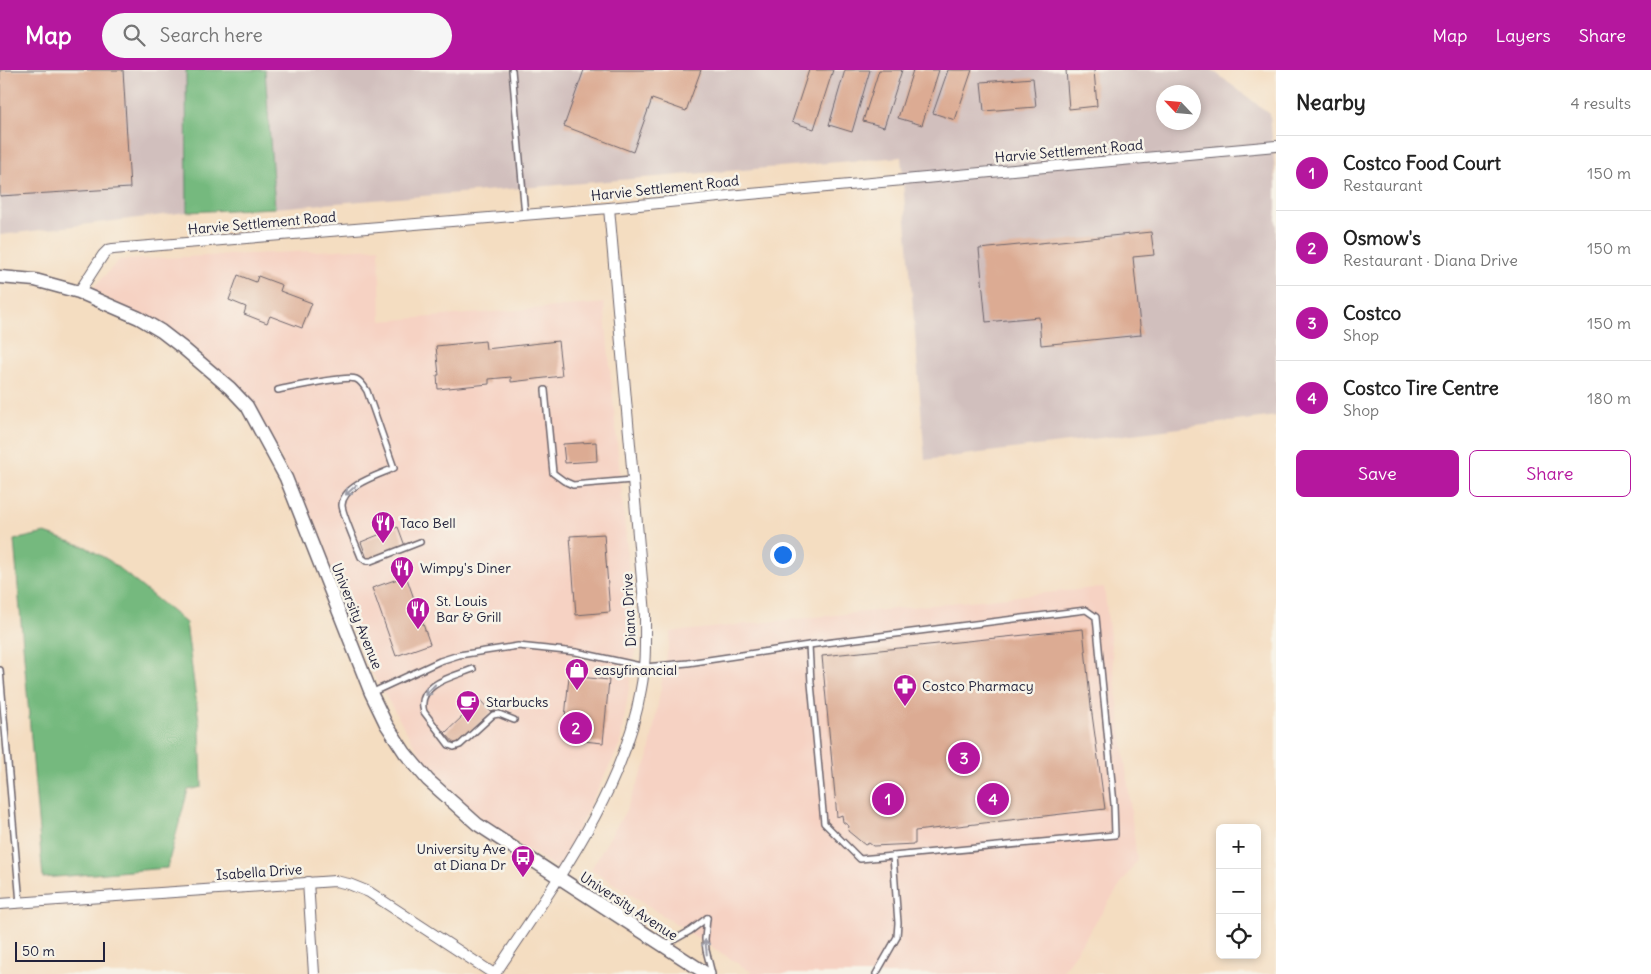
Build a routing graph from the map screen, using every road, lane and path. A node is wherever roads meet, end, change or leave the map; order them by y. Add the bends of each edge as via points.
1 (512, 70) edge
2 (1276, 146) edge
3 (609, 208) junction
4 (525, 215) junction
5 (0, 277) edge
6 (79, 292) junction
7 (278, 390) dead end
8 (545, 390) dead end
9 (632, 480) junction
10 (420, 542) dead end
11 (810, 645) junction
12 (644, 668) junction
13 (473, 669) dead end
14 (0, 670) edge
15 (371, 692) junction
16 (514, 720) dead end
17 (893, 856) junction
18 (558, 878) junction
19 (308, 882) junction
20 (20, 902) junction
21 (0, 904) edge
22 (662, 946) junction
23 (314, 974) edge
24 (495, 974) edge
25 (707, 974) edge
26 (712, 974) edge
27 (876, 974) edge

1 - 4 lane
2 - 3 street, Harvie Settlement Road
3 - 4 street, Harvie Settlement Road
3 - 9 street, Diana Drive
4 - 6 street, Harvie Settlement Road via 113,249 103,255
5 - 6 street, University Avenue via 35,280
6 - 15 street, University Avenue via 161,331 214,374 246,406 286,478
7 -> 10 lane via 341,378 358,379 367,390 394,468 350,489 345,495 342,507 361,557 371,561
8 - 9 lane via 554,473 573,485
9 - 12 street, Diana Drive via 645,614
11 - 12 lane
11 - 17 lane via 824,823 860,859
11 - 17 lane via 1086,610 1096,617 1115,835
12 - 15 lane via 576,652 518,646 459,655
12 - 18 street, Diana Drive via 636,713 622,759 606,795
13 -> 16 lane via 437,683 423,700 424,712 449,745 460,744 493,715
14 - 20 lane
15 - 18 street, University Avenue via 386,724 428,780 477,824
17 - 27 lane via 897,937
18 - 22 street, University Avenue
18 - 24 street, Diana Drive
19 - 20 street, Isabella Drive
19 - 23 street
19 - 24 street, Isabella Drive via 342,882 369,892
20 - 21 street, Isabella Drive
22 - 25 street, University Avenue
26 -> 22 lane via 705,939 707,918

